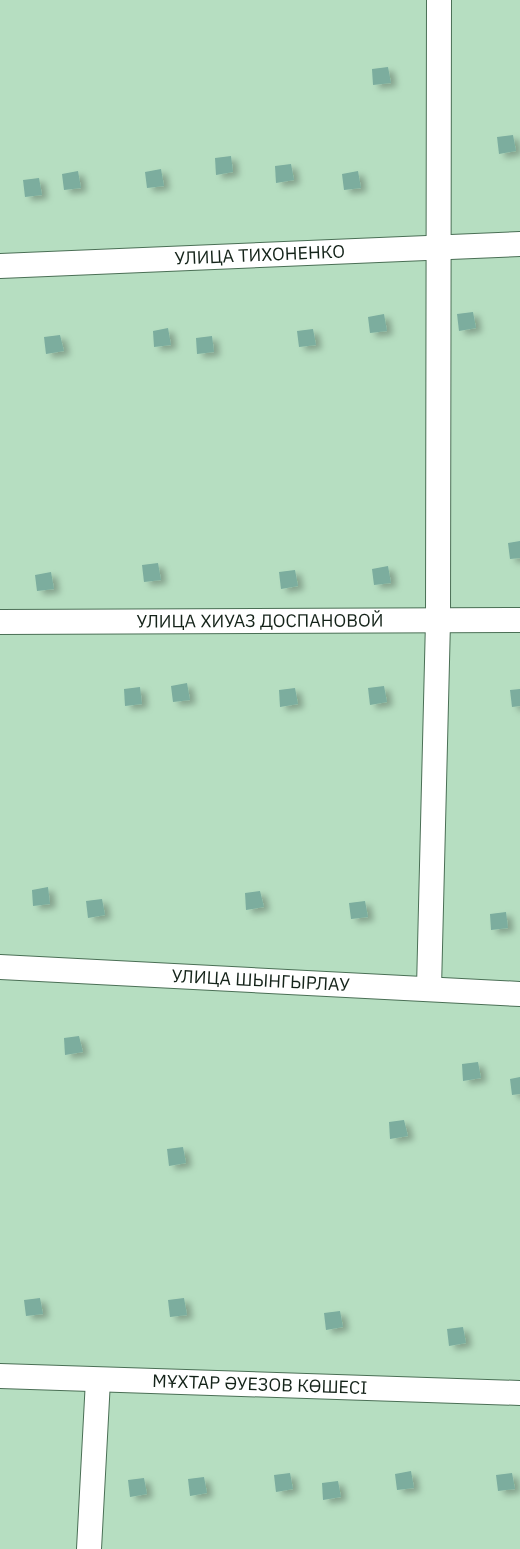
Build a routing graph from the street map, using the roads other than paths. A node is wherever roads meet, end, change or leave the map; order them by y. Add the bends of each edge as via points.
1 (439, 0) edge
2 (520, 244) edge
3 (438, 248) junction
4 (0, 266) edge
5 (520, 620) edge
6 (438, 621) junction
7 (0, 622) edge
8 (0, 967) edge
9 (429, 988) junction
10 (520, 994) edge
11 (0, 1376) edge
12 (98, 1380) junction
13 (520, 1393) edge
14 (89, 1549) edge

1 - 3 street
2 - 3 street, УЛИЦА ТИХОНЕНКО
3 - 4 street, УЛИЦА ТИХОНЕНКО
3 - 6 street
5 - 6 street, УЛИЦА ХИУАЗ ДОСПАНОВОЙ
6 - 7 street, УЛИЦА ХИУАЗ ДОСПАНОВОЙ
6 - 9 street
8 - 9 street, УЛИЦА ШЫНГЫРЛАУ
9 - 10 street, УЛИЦА ШЫНГЫРЛАУ
11 - 12 street, МҰХТАР ӘУЕЗОВ КӨШЕСІ
12 - 13 street, МҰХТАР ӘУЕЗОВ КӨШЕСІ
12 - 14 street

